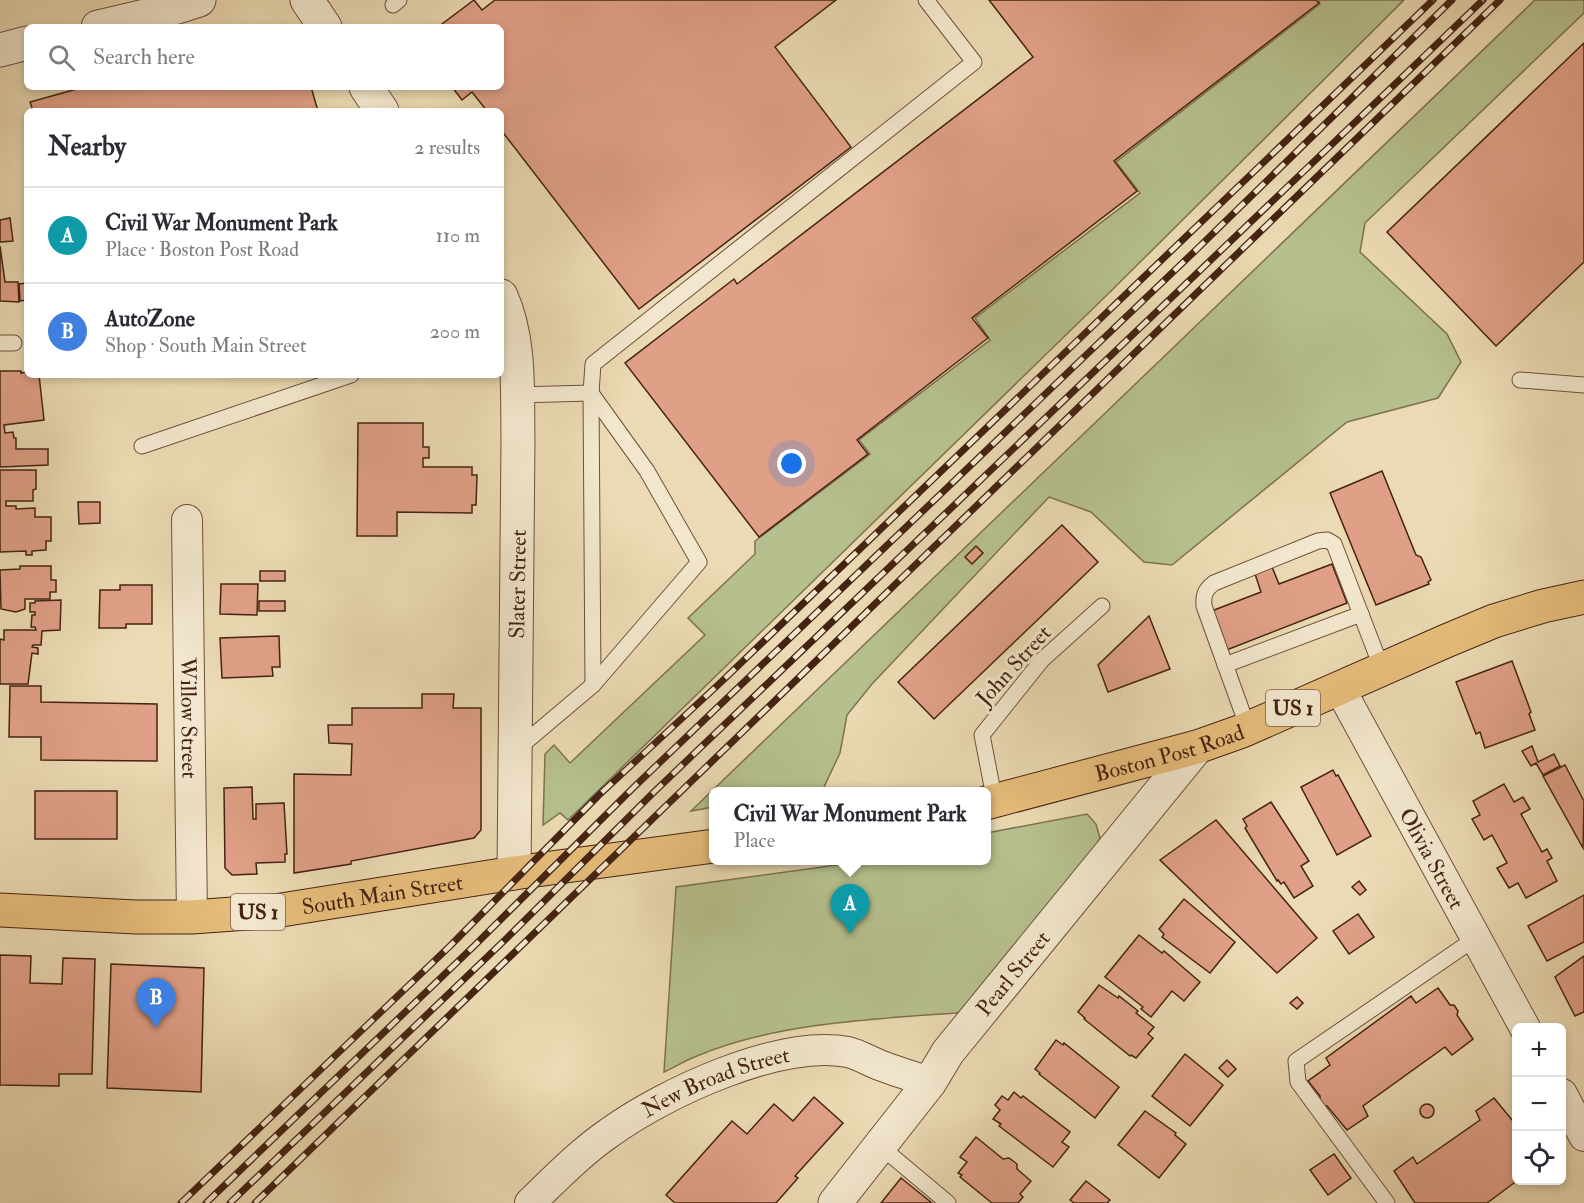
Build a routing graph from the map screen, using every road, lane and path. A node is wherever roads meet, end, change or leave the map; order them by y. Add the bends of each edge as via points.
1 (199, 0) edge
2 (307, 0) edge
3 (926, 0) edge
4 (111, 24) edge
5 (324, 24) edge
6 (24, 44) edge
7 (0, 51) edge
8 (368, 90) edge
9 (380, 108) edge
10 (504, 306) edge
11 (342, 378) edge
12 (1520, 380) dead end
13 (512, 383) edge
14 (1584, 385) edge
15 (591, 393) junction
16 (142, 446) dead end
17 (187, 520) dead end
18 (1584, 597) edge
19 (1102, 606) dead end
20 (1361, 614) junction
21 (1225, 665) junction
22 (1382, 669) junction
23 (593, 685) junction
24 (1340, 687) junction
25 (1248, 728) junction
26 (1197, 747) junction
27 (515, 751) junction
28 (989, 787) edge
29 (991, 803) edge
30 (709, 847) edge
31 (514, 873) junction
32 (0, 910) edge
33 (192, 917) junction
34 (1476, 938) junction
35 (1522, 1023) edge
36 (930, 1082) junction
37 (1566, 1102) edge
38 (1584, 1136) edge
39 (880, 1146) junction
40 (530, 1203) edge
41 (835, 1203) edge
42 (948, 1203) edge
43 (1387, 1203) edge

1 - 4 street
2 - 5 street
3 - 15 lane via 974,62 592,364
6 - 7 street
8 - 9 street
10 - 13 street, Slater Street via 513,336
11 - 16 lane
12 - 14 lane
13 - 15 lane
13 - 27 street, Slater Street
15 - 23 lane
15 - 23 lane via 647,471 699,562
17 - 33 street, Willow Street
18 - 22 main road, Boston Post Road / US 1 via 1494,621
19 - 28 lane, John Street via 1042,660 982,735
20 - 21 lane
20 - 21 lane via 1334,544 1318,541 1208,588 1204,606
20 - 22 lane
21 - 25 lane
22 - 24 main road, Boston Post Road / US 1
23 - 27 lane
24 - 25 main road, Boston Post Road / US 1
24 - 34 street, Olivia Street
25 - 26 main road, Boston Post Road / US 1
26 - 29 main road, Boston Post Road / US 1
26 - 36 street, Pearl Street via 948,1052
27 - 31 street, Slater Street
30 - 31 main road, US 1
31 - 33 main road, South Main Street / US 1 via 320,905
32 - 33 main road, South Main Street / US 1 via 76,916
34 - 35 street, Olivia Street
34 - 43 lane via 1296,1061 1298,1082
36 - 39 street, Pearl Street
36 - 40 street, New Broad Street via 849,1053 821,1050 746,1065 697,1084 609,1132
37 - 38 street
39 - 41 street, Pearl Street
39 - 42 lane

